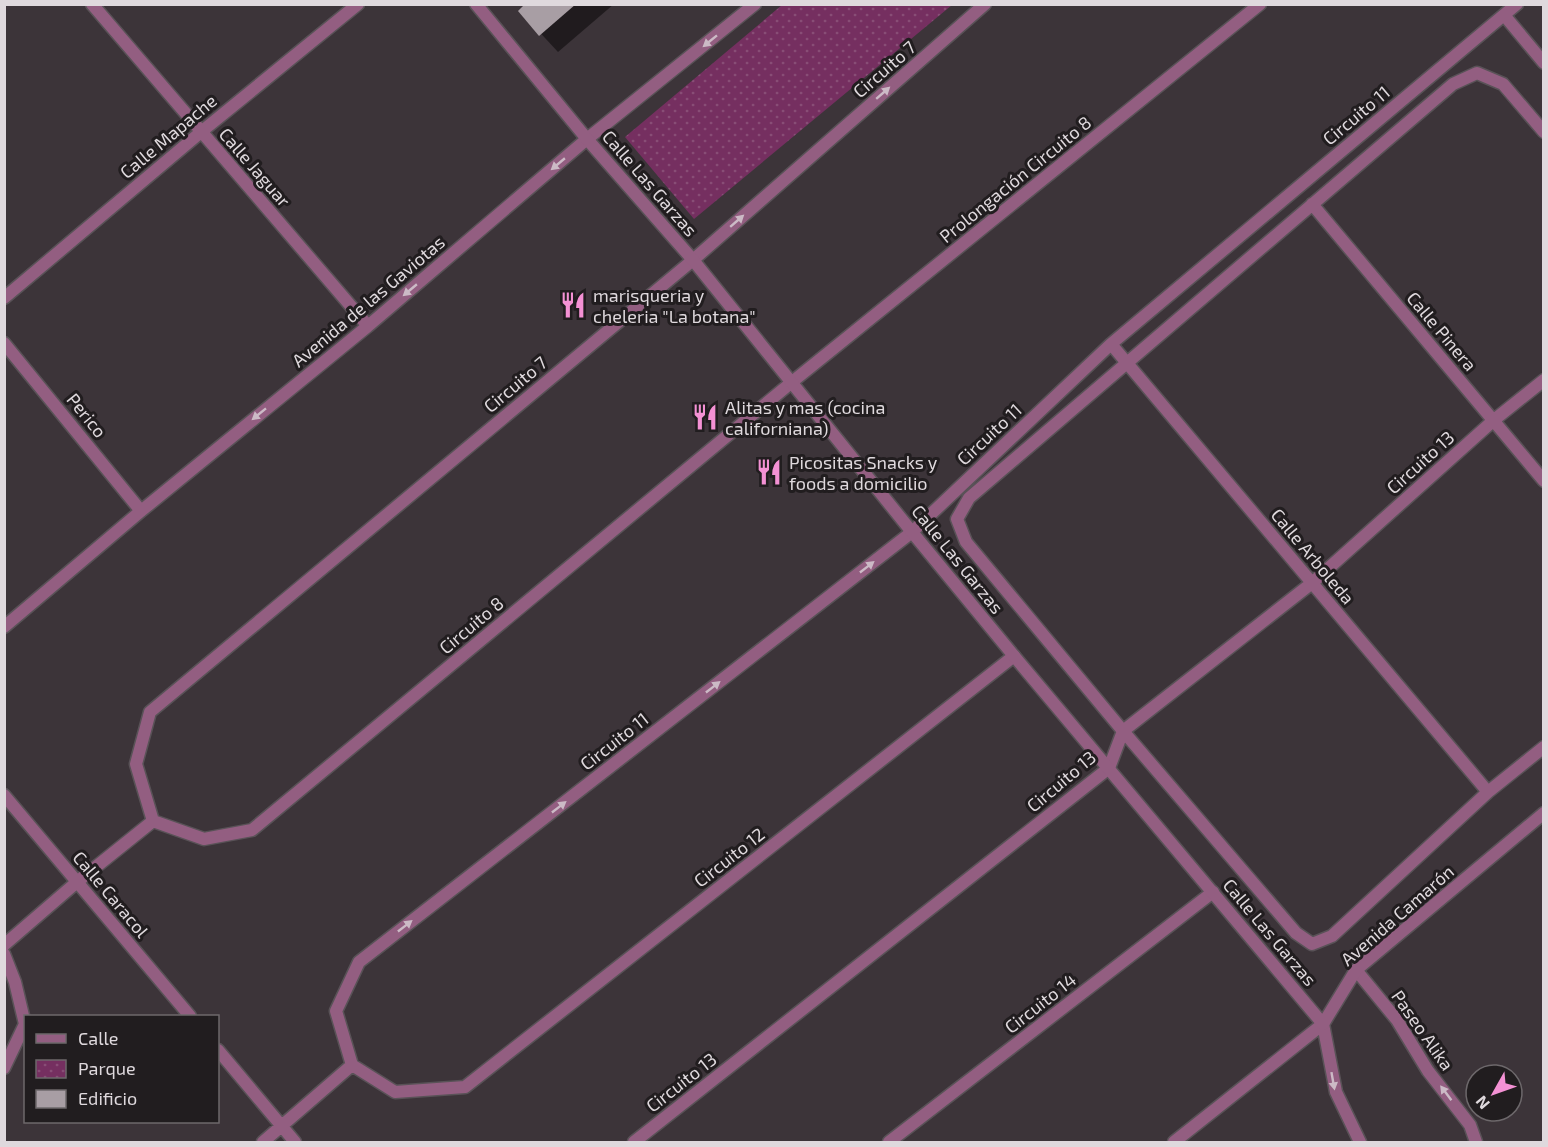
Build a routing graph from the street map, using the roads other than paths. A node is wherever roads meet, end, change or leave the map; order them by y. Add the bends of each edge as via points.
1 (92, 4) edge
2 (358, 4) edge
3 (476, 4) edge
4 (755, 4) edge
5 (985, 4) edge
6 (1260, 4) edge
7 (1517, 4) edge
8 (1504, 15) junction
9 (1544, 63) edge
10 (201, 132) junction
11 (1544, 132) edge
12 (588, 139) junction
13 (1331, 160) junction
14 (1345, 176) junction
15 (1312, 204) junction
16 (693, 260) junction
17 (4, 298) edge
18 (368, 326) junction
19 (4, 343) edge
20 (1111, 344) junction
21 (1127, 363) junction
22 (1544, 380) edge
23 (792, 382) junction
24 (1494, 420) junction
25 (1544, 481) edge
26 (141, 511) junction
27 (912, 532) junction
28 (1312, 583) junction
29 (4, 627) edge
30 (1014, 656) junction
31 (1123, 731) junction
32 (1544, 747) edge
33 (1110, 768) junction
34 (1488, 792) junction
35 (4, 795) edge
36 (1544, 813) edge
37 (153, 821) junction
38 (77, 882) junction
39 (1213, 892) junction
40 (4, 945) edge
41 (4, 954) edge
42 (1356, 970) junction
43 (188, 1015) edge
44 (24, 1016) edge
45 (1323, 1024) junction
46 (24, 1028) edge
47 (219, 1051) edge
48 (352, 1065) junction
49 (4, 1068) edge
50 (282, 1126) junction
51 (263, 1143) edge
52 (295, 1143) edge
53 (634, 1143) edge
54 (889, 1143) edge
55 (1174, 1143) edge
56 (1360, 1143) edge
57 (1476, 1143) edge

1 - 10 street, Calle Jaguar
2 - 10 street, Calle Mapache
3 - 12 street, Calle Las Garzas
4 -> 12 street, Avenida de las Gaviotas
16 -> 5 street, Circuito 7
6 - 23 street, Prolongación Circuito 8
7 - 8 street, Circuito 11
8 - 9 street
8 - 13 street, Circuito 11
10 - 17 street, Calle Mapache
10 - 18 street, Calle Jaguar
11 - 14 street via 1503,84 1477,74 1453,84
12 - 16 street, Calle Las Garzas
12 -> 18 street, Avenida de las Gaviotas
13 - 14 street
13 - 20 street, Circuito 11
14 - 15 street
15 - 21 street
15 - 24 street, Calle Pinera
16 - 23 street, Calle Las Garzas
16 - 37 street, Circuito 7 via 150,712 136,764
18 -> 26 street, Avenida de las Gaviotas
19 - 26 street, Perico
20 - 21 street, Calle Arboleda
20 - 27 street, Circuito 11
21 - 28 street, Calle Arboleda
21 - 31 street via 969,498 957,519 966,542
22 - 24 street, Circuito 13
23 - 27 street, Calle Las Garzas
23 - 37 street, Circuito 8 via 252,830 204,839
24 - 25 street, Calle Pinera
24 - 28 street, Circuito 13
26 - 29 street, Avenida de las Gaviotas
27 - 30 street, Calle Las Garzas
48 -> 27 street, Circuito 11 via 336,1011 359,962
28 - 31 street, Circuito 13
28 - 34 street, Calle Arboleda
30 - 33 street, Calle Las Garzas
30 - 48 street, Circuito 12 via 465,1087 396,1092
31 - 33 street, Circuito 13
31 - 34 street via 1296,933 1312,945 1332,936
32 - 34 street
33 - 39 street, Calle Las Garzas
33 - 53 street, Circuito 13
35 - 38 street, Calle Caracol
36 - 42 street, Avenida Camarón
37 - 38 street
38 - 40 street
38 - 43 street, Calle Caracol
39 - 45 street, Calle Las Garzas
39 - 54 street, Circuito 14
41 - 44 street
42 - 45 street, Avenida Camarón
57 -> 42 street, Paseo Alika via 1470,1125 1428,1071 1397,1020
45 - 55 street, Avenida Camarón
45 -> 56 street via 1335,1092
46 - 49 street
47 - 50 street
48 - 50 street
50 - 51 street
50 - 52 street

